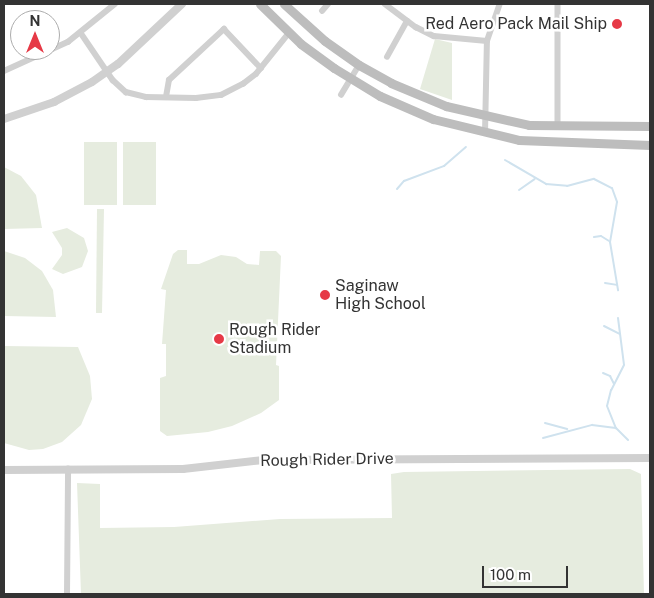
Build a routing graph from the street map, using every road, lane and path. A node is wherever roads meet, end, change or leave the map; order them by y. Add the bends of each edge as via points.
1 (115, 4) edge
2 (182, 4) edge
3 (260, 4) edge
4 (284, 4) edge
5 (328, 4) edge
6 (385, 4) edge
7 (500, 4) edge
8 (558, 4) edge
9 (322, 11) dead end
10 (407, 21) junction
11 (81, 33) junction
12 (289, 33) junction
13 (487, 40) junction
14 (386, 57) dead end
15 (359, 65) junction
16 (261, 68) junction
17 (4, 71) edge
18 (107, 72) junction
19 (351, 79) junction
20 (341, 95) dead end
21 (166, 98) junction
22 (487, 118) junction
23 (4, 119) edge
24 (558, 126) junction
25 (650, 126) edge
26 (485, 133) junction
27 (650, 145) edge
28 (650, 458) edge
29 (68, 469) junction
30 (4, 470) edge
31 (68, 594) edge

1 - 11 street
2 - 18 street
3 - 12 main road
4 - 15 main road via 325,41
5 - 9 street
6 - 10 street
7 - 13 street
8 - 24 street
10 - 13 street via 434,36
10 - 14 street
11 - 17 street via 43,56
11 - 18 street
12 - 16 street
12 - 19 main road
13 - 22 street
15 - 19 street
15 - 22 main road via 416,95
16 - 21 street via 243,84 221,94
16 - 21 street via 224,29 169,80
18 - 21 street via 120,88 131,94
18 - 23 street via 54,102
19 - 20 street
19 - 26 main road via 415,112
22 - 24 main road
22 - 26 street
24 - 25 main road
26 - 27 main road via 546,142
28 - 29 street, Rough Rider Drive via 263,460 194,469
29 - 30 street, Rough Rider Drive
29 - 31 street

